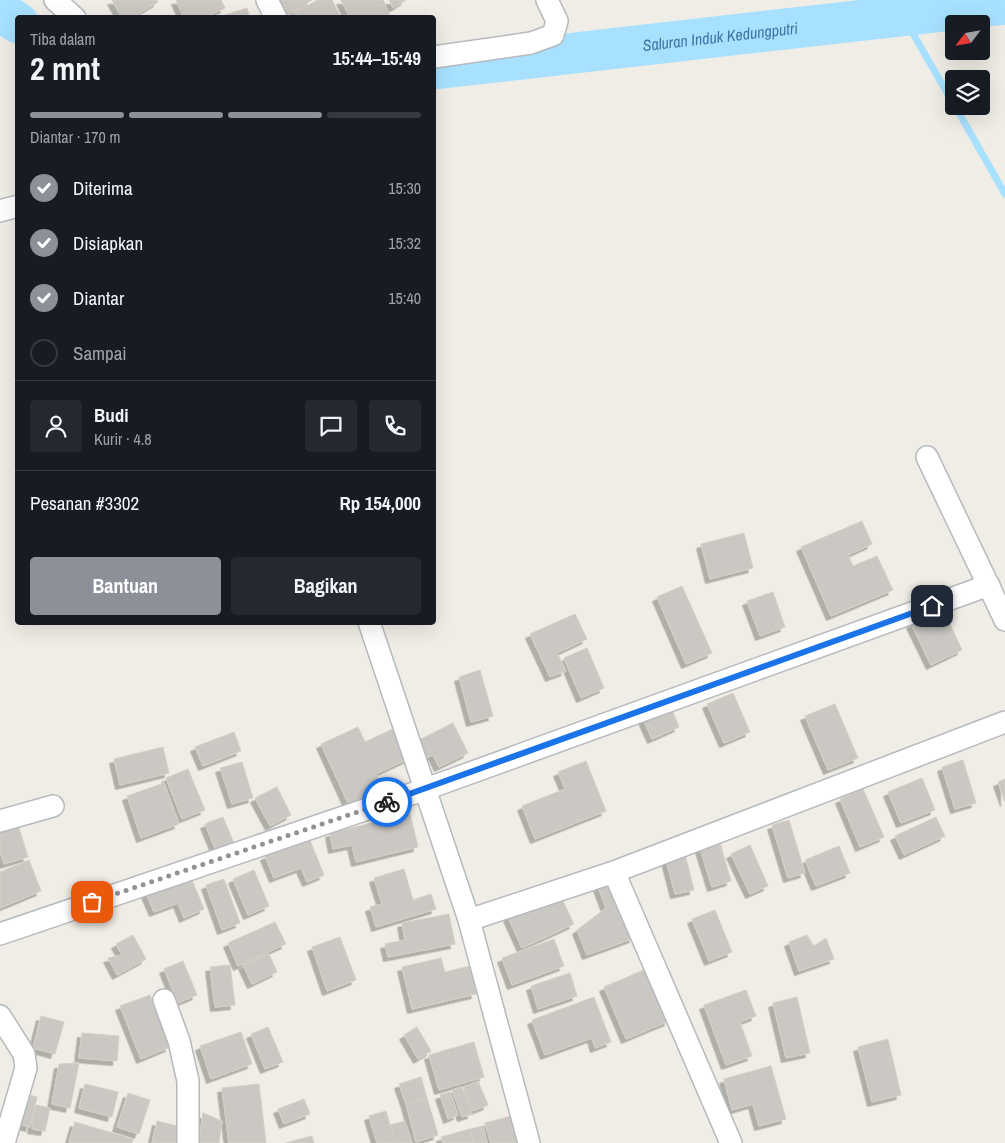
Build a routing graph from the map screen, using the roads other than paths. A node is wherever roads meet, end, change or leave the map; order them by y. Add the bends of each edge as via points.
1 (54, 0) edge
2 (267, 0) edge
3 (547, 0) edge
4 (72, 15) edge
5 (274, 15) edge
6 (436, 57) edge
7 (15, 207) edge
8 (0, 211) edge
9 (927, 457) dead end
10 (988, 585) junction
11 (1005, 620) edge
12 (370, 625) edge
13 (1005, 722) edge
14 (426, 789) junction
15 (52, 806) dead end
16 (0, 821) edge
17 (614, 872) junction
18 (469, 920) junction
19 (0, 934) edge
20 (164, 1000) dead end
21 (0, 1016) edge
22 (4, 1143) edge
23 (188, 1143) edge
24 (529, 1143) edge
25 (730, 1143) edge

1 - 4 street
2 - 5 street
3 - 6 street via 557,22 553,35 531,43
7 - 8 street
9 - 10 street
10 - 11 street
10 - 14 street
12 - 14 street
13 - 17 street
14 - 18 street
14 - 19 street
15 - 16 street
17 - 18 street
17 - 25 street
18 - 24 street
20 - 23 street via 180,1041 188,1081
21 - 22 street via 24,1054 26,1068

